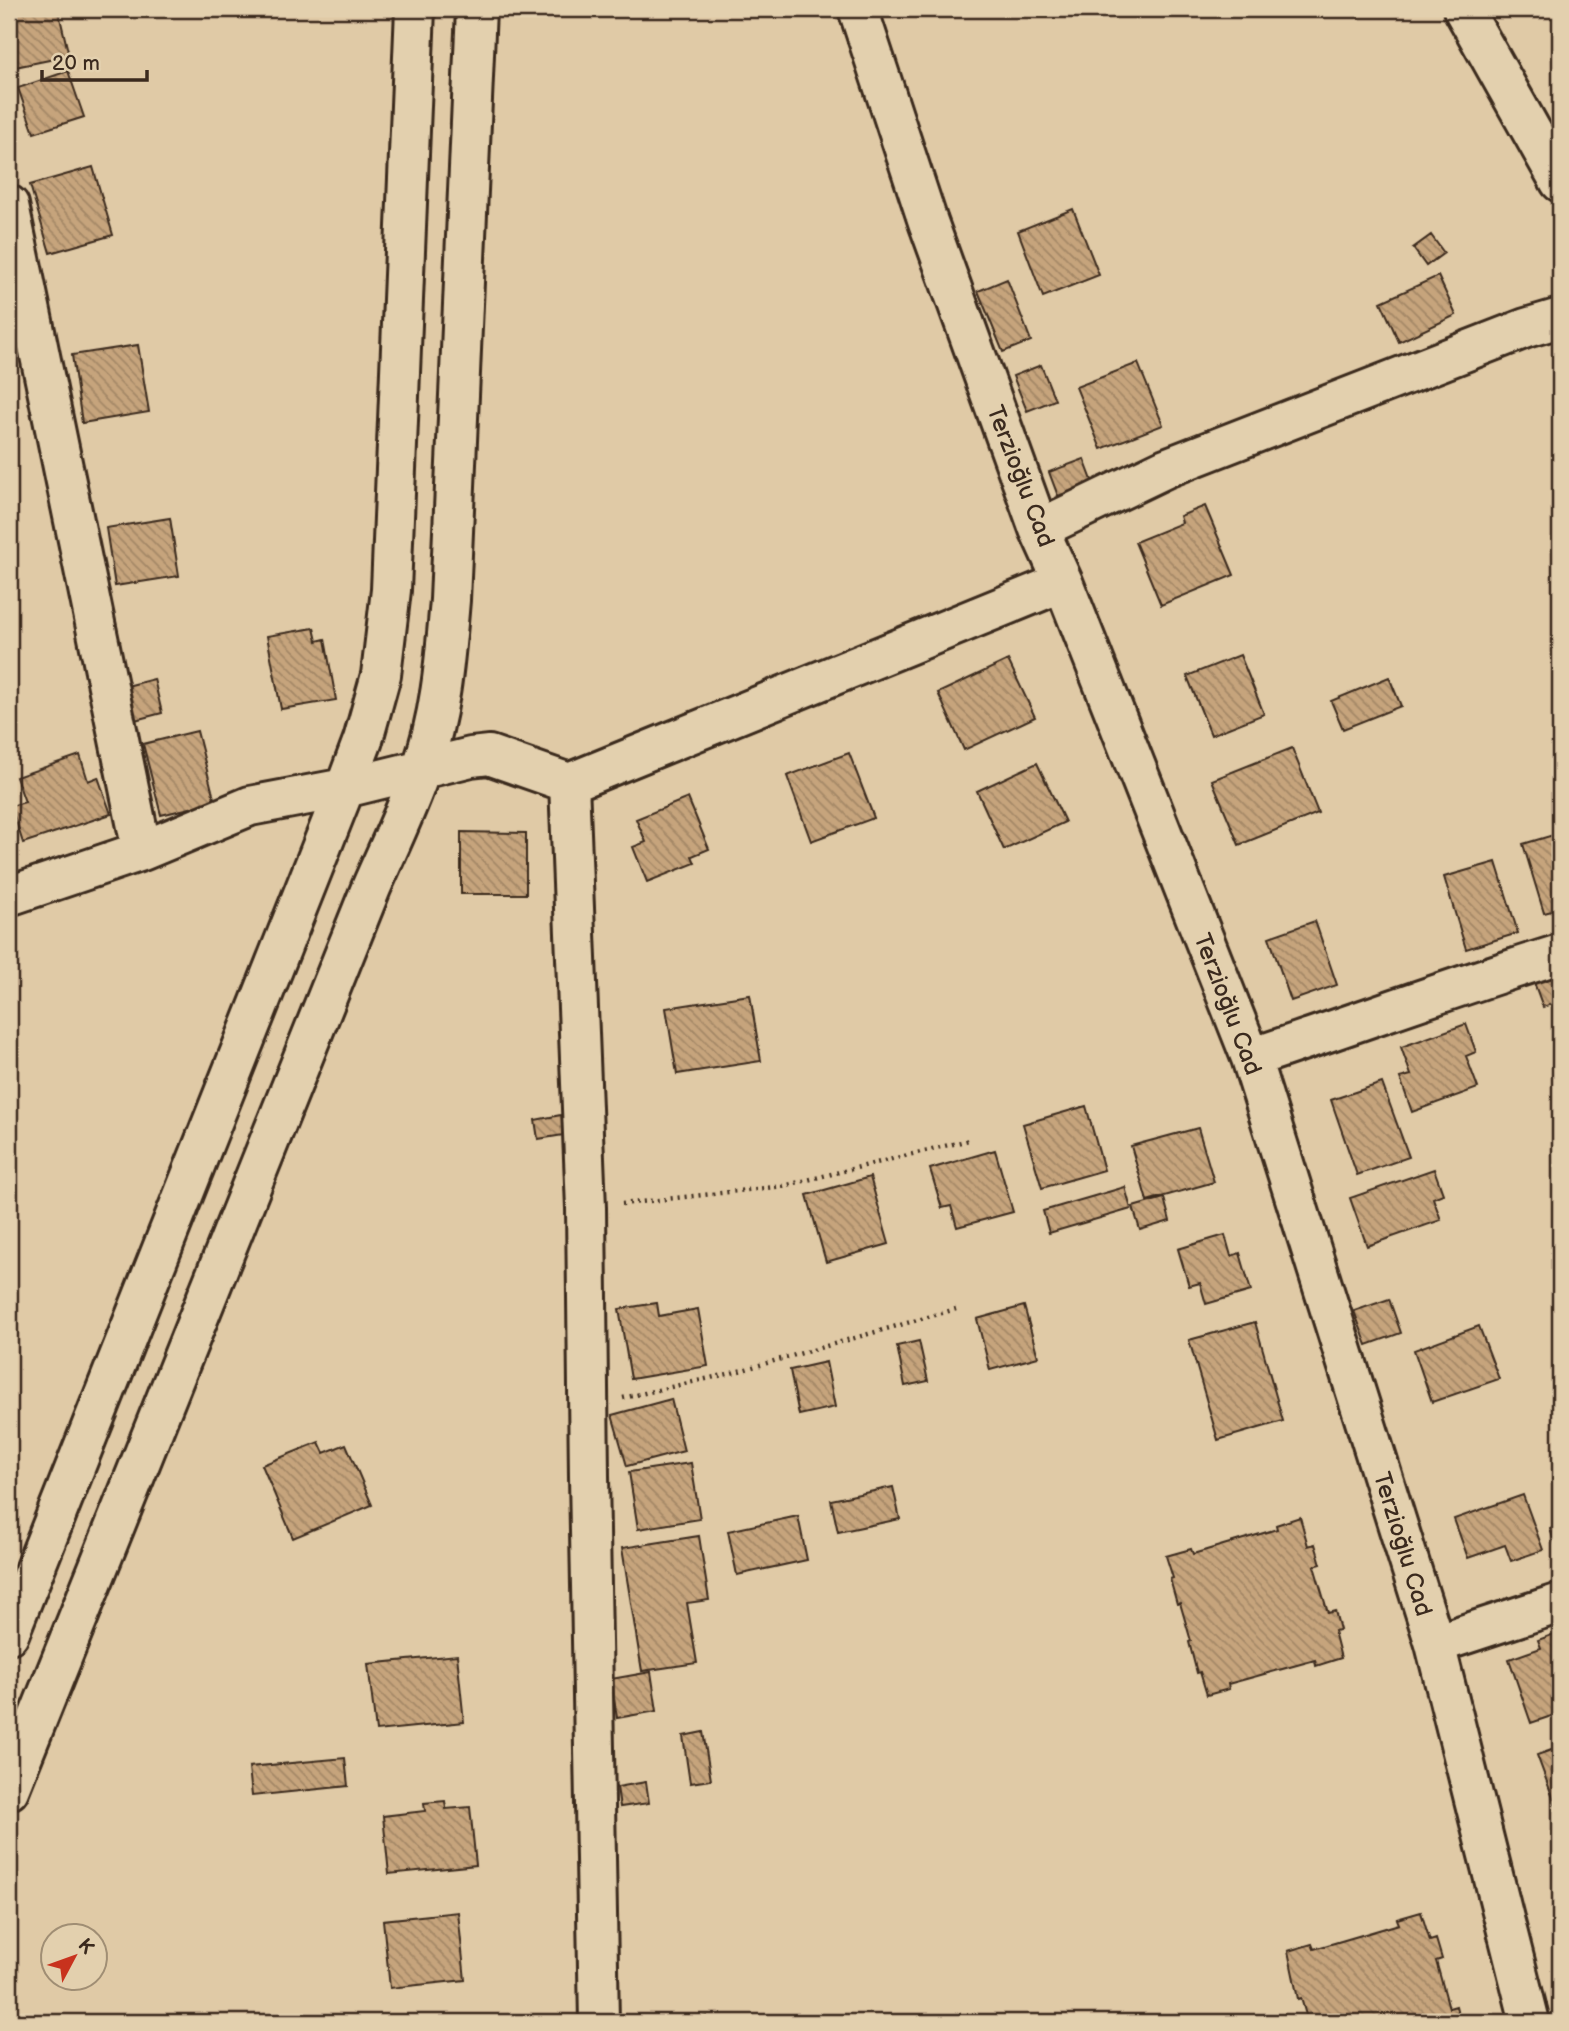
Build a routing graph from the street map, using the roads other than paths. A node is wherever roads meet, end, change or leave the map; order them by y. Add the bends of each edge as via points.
1 (415, 9) edge
2 (476, 9) edge
3 (858, 9) edge
4 (1463, 9) edge
5 (1560, 182) edge
6 (9, 205) edge
7 (1560, 318) edge
8 (1040, 529) junction
9 (1063, 582) junction
10 (422, 769) junction
11 (569, 783) junction
12 (345, 788) junction
13 (142, 851) junction
14 (9, 896) edge
15 (1560, 954) edge
16 (1251, 1058) junction
17 (1560, 1603) edge
18 (9, 1634) edge
19 (1435, 1644) junction
20 (9, 1790) edge
21 (599, 2022) edge
22 (1530, 2022) edge

1 - 12 street via 391,590 381,675
2 - 10 street via 450,600 443,683
3 - 8 street, Terzioğlu Cad via 928,222
4 - 5 street
6 - 13 street
7 - 8 street via 1166,468
8 - 9 street, Terzioğlu Cad
9 - 11 street
9 - 16 street, Terzioğlu Cad
10 - 11 street via 489,755
10 - 12 street
10 - 20 street
11 - 21 street via 586,1208
12 - 13 street via 250,806
12 - 18 street
13 - 14 street
15 - 16 street
16 - 19 street, Terzioğlu Cad
17 - 19 street
19 - 22 street, Terzioğlu Cad

